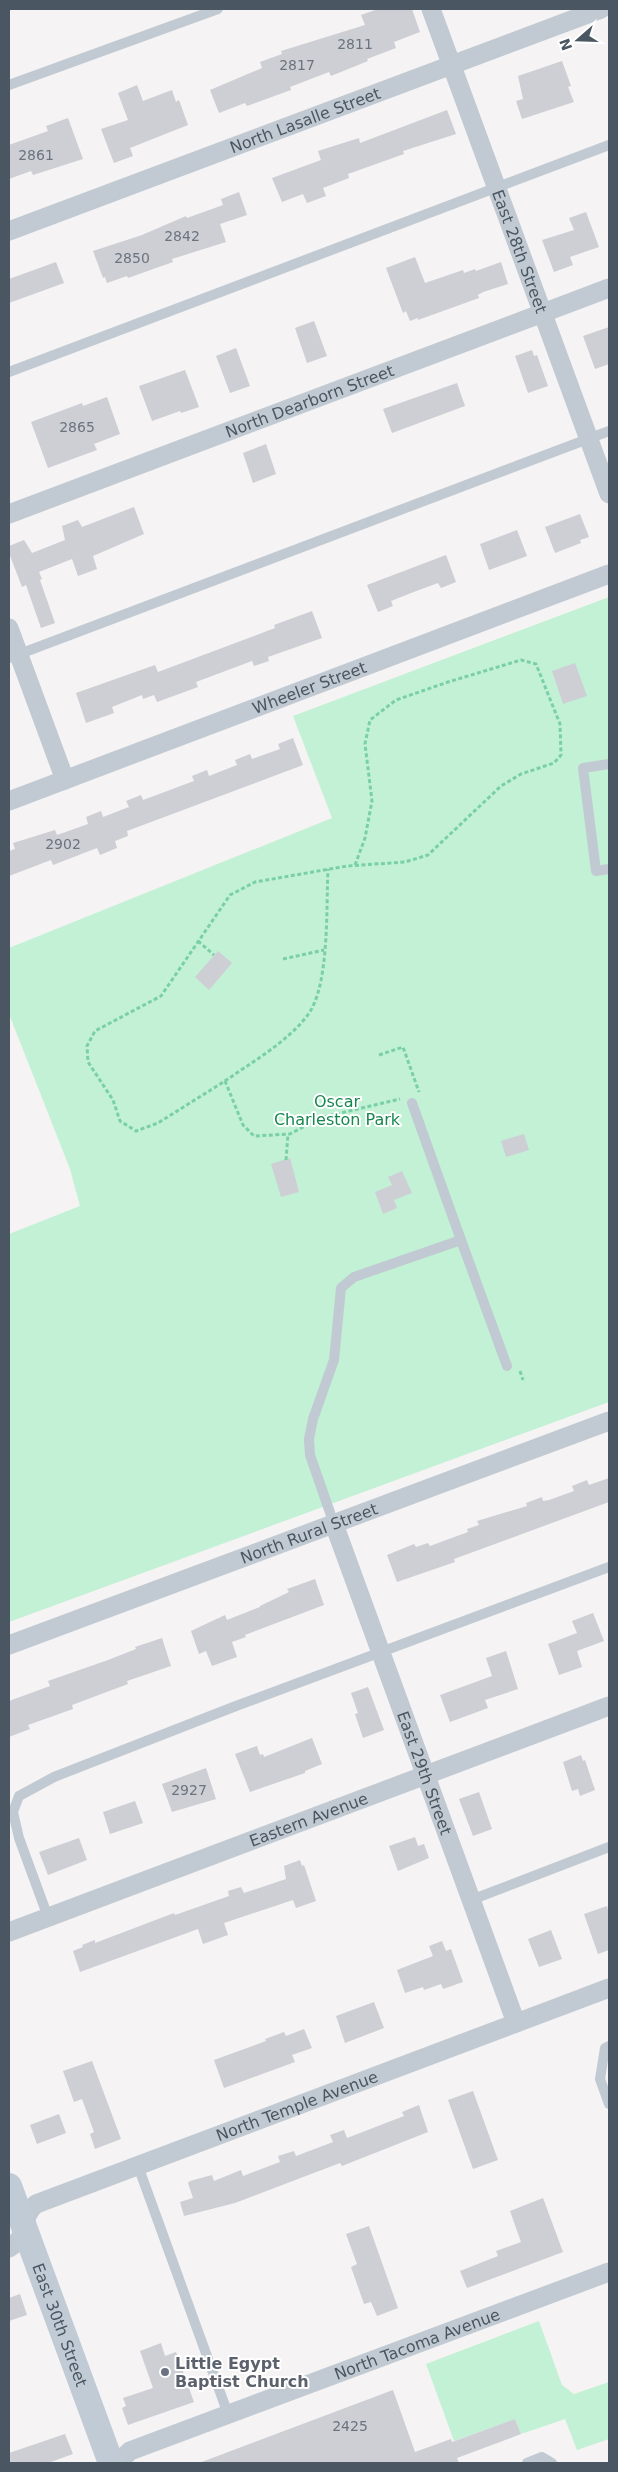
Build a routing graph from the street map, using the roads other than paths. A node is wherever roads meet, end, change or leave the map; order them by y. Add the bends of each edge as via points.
1 (218, 9) edge
2 (431, 9) edge
3 (600, 9) edge
4 (451, 65) junction
5 (9, 85) edge
6 (609, 145) edge
7 (496, 187) junction
8 (9, 231) edge
9 (609, 288) edge
10 (542, 313) junction
11 (9, 372) edge
12 (609, 432) edge
13 (589, 439) junction
14 (609, 494) edge
15 (9, 514) edge
16 (609, 574) edge
17 (9, 628) edge
18 (14, 656) edge
19 (609, 764) edge
20 (65, 780) junction
21 (9, 801) edge
22 (609, 869) edge
23 (413, 1099) road end
24 (461, 1240) junction
25 (508, 1366) dead end
26 (609, 1421) edge
27 (334, 1524) junction
28 (609, 1567) edge
29 (9, 1645) edge
30 (381, 1653) junction
31 (609, 1706) edge
32 (426, 1775) junction
33 (609, 1847) edge
34 (471, 1900) junction
35 (48, 1917) junction
36 (9, 1932) edge
37 (609, 1988) edge
38 (516, 2023) junction
39 (609, 2046) edge
40 (609, 2104) edge
41 (138, 2166) junction
42 (9, 2186) edge
43 (17, 2238) edge
44 (609, 2272) edge
45 (228, 2414) junction
46 (111, 2463) edge
47 (117, 2463) edge
48 (527, 2463) edge
49 (552, 2463) edge

1 - 5 lane
2 - 4 street, East 28th Street
3 - 4 street, North Lasalle Street
4 - 7 street, East 28th Street
4 - 8 street, North Lasalle Street
6 - 7 lane
7 - 10 street, East 28th Street
7 - 11 lane
9 - 10 street, North Dearborn Street
10 - 13 street, East 28th Street
10 - 15 street, North Dearborn Street
12 - 13 lane
13 - 14 street, East 28th Street
13 - 18 lane
16 - 20 street, Wheeler Street
17 - 18 street
18 - 20 street
19 - 22 lane via 583,768 596,871
20 - 21 street, Wheeler Street
23 - 24 lane
24 - 25 lane
24 - 27 lane via 354,1276 341,1288 334,1360 312,1419 309,1439 310,1455
26 - 27 street, North Rural Street
27 - 29 street, North Rural Street
27 - 30 street, East 29th Street
28 - 30 lane
30 - 32 street, East 29th Street
30 - 35 lane via 54,1777 19,1796 13,1812 19,1838
31 - 32 street, Eastern Avenue
32 - 34 street, East 29th Street
32 - 35 street, Eastern Avenue
33 - 34 lane
34 - 38 street, East 29th Street
35 - 36 street, Eastern Avenue
37 - 38 street, North Temple Avenue
38 - 41 street, North Temple Avenue
39 - 40 lane via 605,2048 600,2079
41 - 43 street, North Temple Avenue via 36,2204 25,2216
41 - 45 lane
42 - 43 main road, East 30th Street
43 - 46 main road, East 30th Street
44 - 45 street, North Tacoma Avenue
45 - 47 street, North Tacoma Avenue via 130,2451
48 - 49 lane via 542,2458

